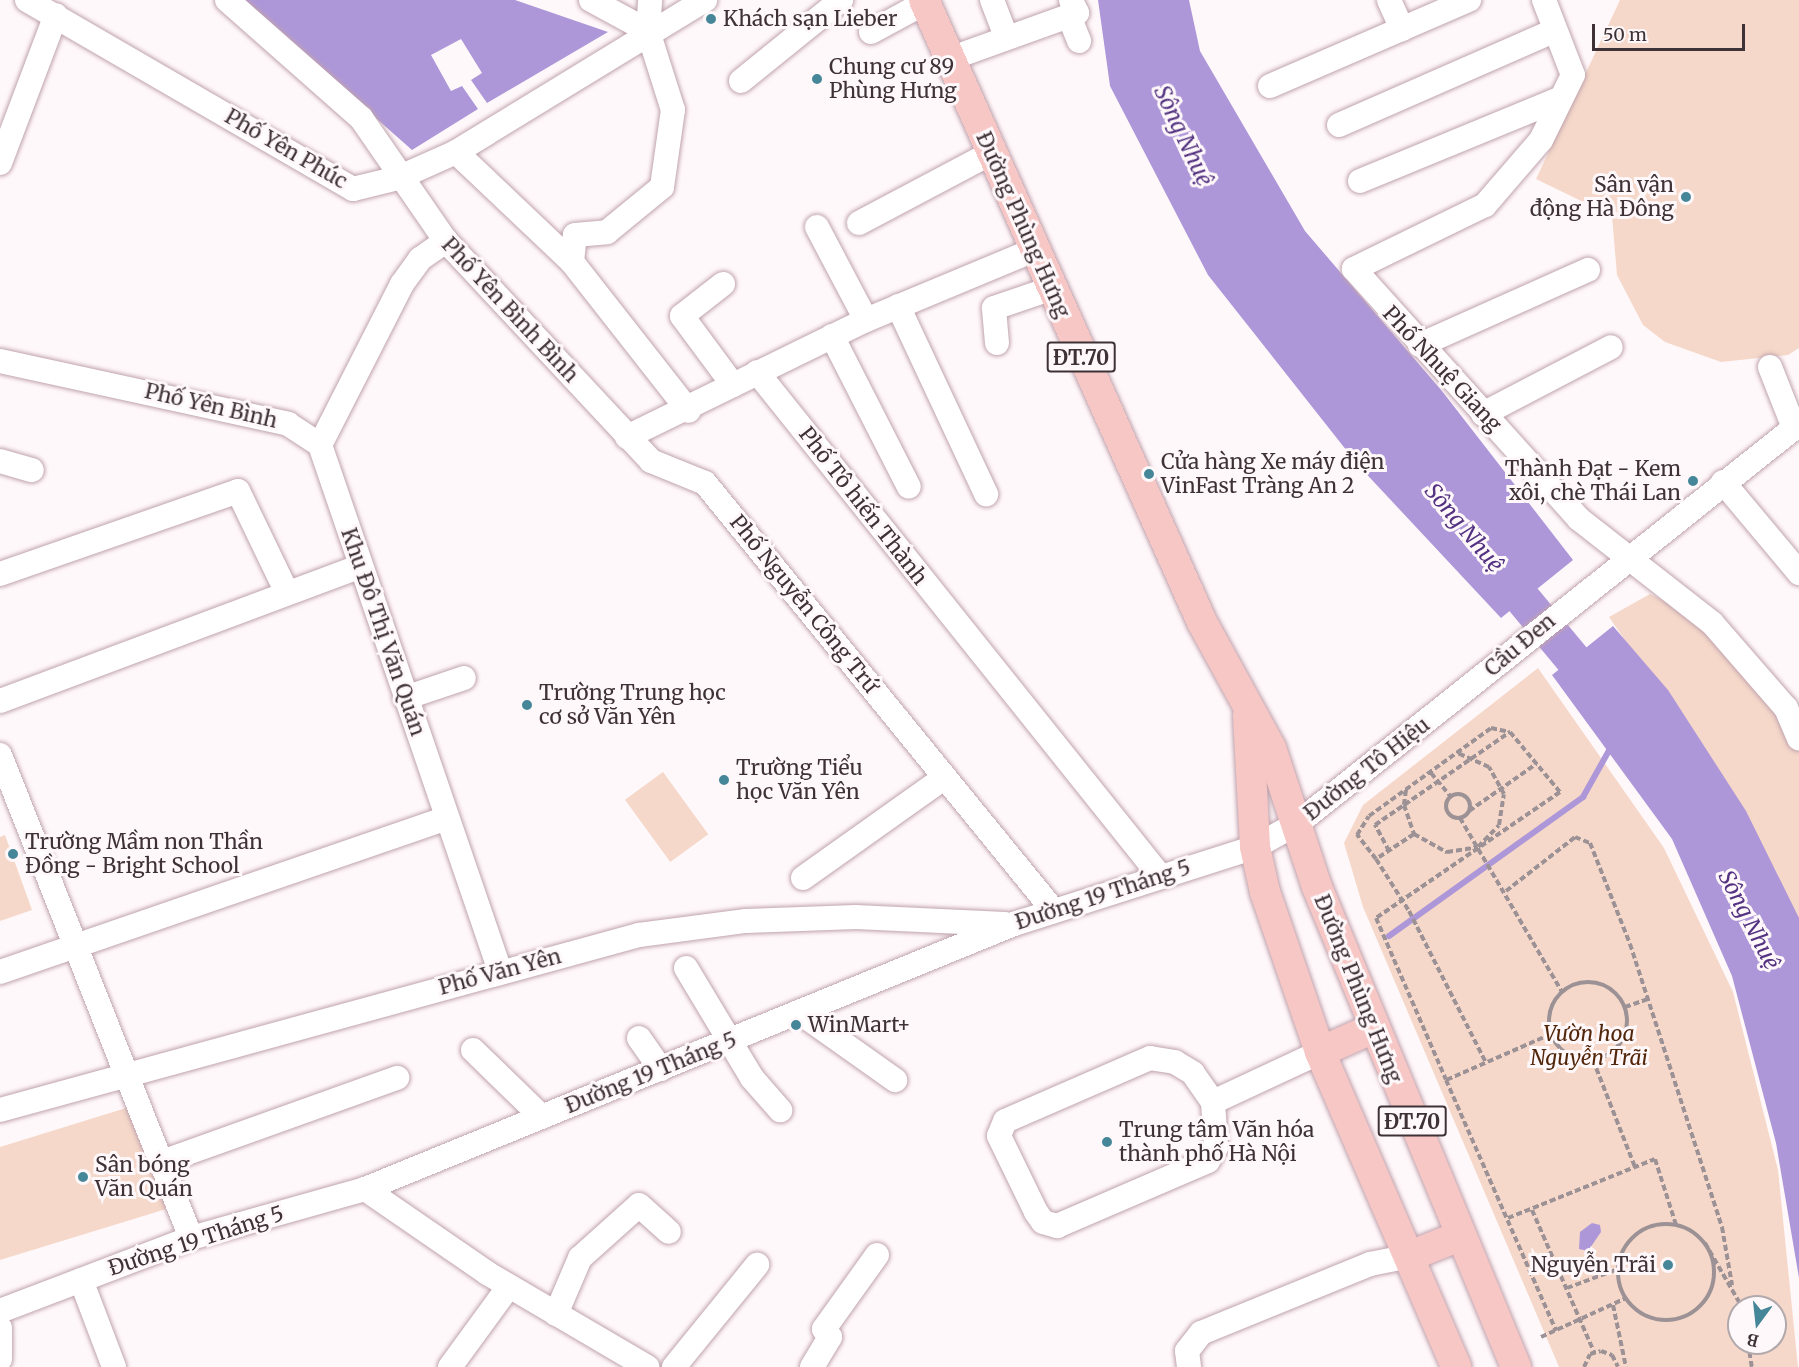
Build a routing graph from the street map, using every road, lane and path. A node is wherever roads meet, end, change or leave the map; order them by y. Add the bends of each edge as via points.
1 (27, 0) edge
2 (227, 0) edge
3 (591, 0) edge
4 (650, 0) edge
5 (705, 0) edge
6 (841, 0) edge
7 (992, 0) edge
8 (1389, 0) edge
9 (1469, 0) edge
10 (1544, 0) edge
11 (925, 1) edge
12 (1070, 8) edge
13 (56, 15) junction
14 (1402, 30) junction
15 (1555, 30) junction
16 (648, 31) junction
17 (871, 32) dead end
18 (1006, 36) junction
19 (1079, 41) dead end
20 (952, 58) junction
21 (741, 81) dead end
22 (1270, 86) dead end
23 (1561, 98) junction
24 (1339, 125) dead end
25 (456, 152) junction
26 (991, 153) junction
27 (0, 163) edge
28 (398, 178) junction
29 (1360, 181) dead end
30 (859, 223) dead end
31 (817, 227) dead end
32 (446, 241) junction
33 (1034, 250) junction
34 (573, 262) junction
35 (1588, 270) dead end
36 (723, 284) dead end
37 (1050, 289) junction
38 (898, 306) junction
39 (866, 320) junction
40 (832, 336) junction
41 (997, 343) dead end
42 (1420, 345) junction
43 (1611, 347) dead end
44 (0, 361) edge
45 (1770, 367) dead end
46 (757, 372) junction
47 (733, 385) junction
48 (689, 411) junction
49 (1483, 414) junction
50 (1796, 426) edge
51 (627, 437) junction
52 (320, 445) junction
53 (0, 461) edge
54 (32, 470) dead end
55 (1723, 482) junction
56 (909, 487) dead end
57 (986, 494) dead end
58 (1631, 556) junction
59 (361, 566) junction
60 (1799, 573) edge
61 (0, 574) edge
62 (287, 593) junction
63 (464, 678) dead end
64 (405, 698) junction
65 (0, 701) edge
66 (1792, 705) edge
67 (1247, 709) junction
68 (1437, 714) joint
69 (1510, 732) junction
70 (1799, 738) edge
71 (1457, 753) junction
72 (0, 755) edge
73 (1475, 758) junction
74 (1536, 764) junction
75 (1431, 773) junction
76 (945, 777) junction
77 (1439, 782) junction
78 (1502, 789) junction
79 (1406, 790) junction
80 (1451, 797) junction
81 (1404, 805) junction
82 (1469, 810) junction
83 (446, 818) junction
84 (1460, 818) junction
85 (1298, 823) junction
86 (1414, 834) junction
87 (1255, 846) junction
88 (1479, 849) junction
89 (1389, 851) junction
90 (1376, 859) junction
91 (1160, 876) junction
92 (802, 878) dead end
93 (1506, 891) junction
94 (1403, 901) junction
95 (1053, 910) junction
96 (1014, 924) junction
97 (76, 947) junction
98 (686, 969) dead end
99 (500, 971) junction
100 (0, 972) edge
101 (1562, 992) junction
102 (1647, 999) junction
103 (1625, 1007) junction
104 (799, 1012) junction
105 (1374, 1028) junction
106 (1551, 1034) junction
107 (639, 1038) dead end
108 (730, 1041) junction
109 (473, 1050) dead end
110 (1320, 1052) junction
111 (1593, 1060) junction
112 (1486, 1063) junction
113 (661, 1069) junction
114 (127, 1076) junction
115 (398, 1078) dead end
116 (895, 1080) dead end
117 (1446, 1080) junction
118 (1213, 1102) junction
119 (0, 1110) edge
120 (780, 1110) dead end
121 (542, 1117) junction
122 (162, 1162) junction
123 (1635, 1167) junction
124 (365, 1189) junction
125 (1532, 1210) junction
126 (1508, 1218) junction
127 (1676, 1225) junction
128 (669, 1232) dead end
129 (1460, 1236) junction
130 (192, 1238) junction
131 (1704, 1242) junction
132 (877, 1255) dead end
133 (1410, 1256) junction
134 (757, 1265) dead end
135 (1618, 1269) junction
136 (81, 1280) junction
137 (509, 1286) junction
138 (1732, 1286) junction
139 (1567, 1288) junction
140 (1736, 1295) edge
141 (1626, 1298) junction
142 (1613, 1305) junction
143 (0, 1311) edge
144 (556, 1314) junction
145 (1580, 1320) junction
146 (0, 1328) edge
147 (1556, 1331) junction
148 (1541, 1337) dead end
149 (1594, 1352) junction
150 (0, 1359) edge
151 (617, 1360) edge
152 (114, 1367) edge
153 (450, 1367) edge
154 (647, 1367) edge
155 (674, 1367) edge
156 (812, 1367) edge
157 (1189, 1367) edge
158 (1456, 1367) edge
159 (1516, 1367) edge
160 (1584, 1367) edge
161 (1618, 1367) edge
162 (1626, 1367) edge

1 - 13 street, Phố Yên Phúc
2 - 28 street, Phố Yên Bình Bình via 361,117
3 - 16 street
4 - 16 street
5 - 16 street, Phố Yên Phúc
6 - 21 street
7 - 18 street
8 - 14 street
9 - 14 street
10 - 15 street, Phố Nhuệ Giang
11 - 17 street
11 - 20 main road, Đường Phùng Hưng / ĐT.70
12 - 18 street
12 - 19 street
13 - 27 street
13 - 28 street, Phố Yên Phúc via 353,189
14 - 22 street
15 - 23 street, Phố Nhuệ Giang via 1573,75
15 - 24 street
16 - 25 street, Phố Yên Phúc
16 - 34 street via 674,110 662,187 607,232 575,235
18 - 20 street
20 - 26 main road, Đường Phùng Hưng / ĐT.70
23 - 29 street
23 - 42 street, Phố Nhuệ Giang via 1541,140 1485,205 1354,270
25 - 28 street, Phố Yên Phúc
25 - 34 street
26 - 30 street
26 - 33 main road, Đường Phùng Hưng / ĐT.70
28 - 32 street, Phố Yên Bình Bình
31 - 39 street
32 - 51 street, Phố Yên Bình Bình
32 - 52 street via 420,259 402,284
33 - 37 main road, Đường Phùng Hưng / ĐT.70
33 - 38 street
34 - 48 street
35 - 42 street
36 - 47 street via 682,316
37 - 41 street via 994,308
37 - 67 main road, Đường Phùng Hưng / ĐT.70
38 - 39 street
38 - 57 street
39 - 40 street
40 - 46 street
40 - 56 street
42 - 49 street, Phố Nhuệ Giang
43 - 49 street
44 - 52 street, Phố Yên Bình via 288,424
45 - 50 street
46 - 47 street
46 - 91 street, Phố Tô hiến Thành
47 - 48 street
48 - 51 street
49 - 58 street, Phố Nhuệ Giang via 1580,519
50 - 55 street
51 - 76 street, Phố Nguyễn Công Trứ via 651,461 705,483
52 - 59 street, Khu Đô Thị Văn Quán
53 - 54 street
55 - 58 street
55 - 60 street
58 - 66 street, Phố Nhuệ Giang via 1712,623
58 - 68 street, Cầu Đen
59 - 62 street
59 - 64 street, Khu Đô Thị Văn Quán
61 - 62 street via 238,491
62 - 65 street
63 - 64 street
64 - 83 street, Khu Đô Thị Văn Quán
66 - 70 street, Phố Nhuệ Giang
67 - 85 main road, Đường Phùng Hưng / ĐT.70 via 1271,748
67 - 87 main road, Đường Phùng Hưng / ĐT.70
68 - 85 street, Đường Tô Hiệu
69 - 71 path via 1491,728
69 - 73 path
69 - 74 path
71 - 73 path
71 - 75 path
72 - 97 street
73 - 77 path
73 - 78 path via 1489,767
74 - 78 path
74 - 88 path via 1560,792
75 - 77 path
75 - 79 path
76 - 92 street
76 - 95 street, Phố Nguyễn Công Trứ
77 - 80 path
77 - 81 path
78 - 82 path
78 - 88 path via 1499,825
79 - 81 path
79 - 90 path via 1369,816 1357,835
80 - 82 path via 1465,797
80 - 84 path via 1447,811
81 - 86 path
81 - 89 path via 1375,825
82 - 84 path
83 - 97 street
83 - 99 street, Khu Đô Thị Văn Quán
84 - 88 path
85 - 87 street, Đường 19 Tháng 5
85 - 105 main road, Đường Phùng Hưng / ĐT.70
86 - 88 path via 1447,852
86 - 89 path
87 - 91 street, Đường 19 Tháng 5
87 - 110 main road, Đường Phùng Hưng / ĐT.70
88 - 93 path
88 - 94 path
89 - 90 path
90 - 94 path
91 - 95 street, Đường 19 Tháng 5
93 - 101 path
93 - 102 path via 1575,837 1590,843
94 - 112 path
94 - 117 path via 1376,918
95 - 96 street, Đường 19 Tháng 5
96 - 99 street, Phố Văn Yên via 856,917 746,921 639,935
96 - 104 street, Đường 19 Tháng 5
97 - 100 street
97 - 114 street
98 - 108 street
99 - 114 street, Phố Văn Yên
101 - 103 path via 1592,981 1616,993
101 - 106 path via 1551,1008
102 - 103 path
102 - 138 path via 1722,1227
103 - 111 path via 1626,1031 1620,1044
104 - 108 street, Đường 19 Tháng 5
104 - 116 street
105 - 110 main road
105 - 129 main road, Đường Phùng Hưng / ĐT.70
106 - 111 path via 1565,1052
106 - 112 path
107 - 113 street
108 - 113 street, Đường 19 Tháng 5
108 - 120 street via 752,1078
109 - 121 street
110 - 118 street
110 - 133 main road, Đường Phùng Hưng / ĐT.70
111 - 123 path
112 - 117 path
113 - 121 street, Đường 19 Tháng 5
114 - 119 street, Phố Văn Yên
114 - 122 street
115 - 122 street
117 - 126 path
118 - 118 street via 1216,1147 1208,1161 1058,1226 1043,1222 1036,1212 999,1136 1005,1121 1150,1058 1175,1062 1193,1073
121 - 124 street, Đường 19 Tháng 5
122 - 130 street
123 - 125 path
123 - 127 path via 1655,1159
124 - 130 street, Đường 19 Tháng 5
124 - 137 street
125 - 126 path
125 - 139 path
126 - 147 path
127 - 131 path
127 - 135 path via 1643,1230 1630,1240
128 - 144 street via 639,1205 580,1258
129 - 133 main road
129 - 159 main road, Đường Phùng Hưng / ĐT.70
130 - 136 street, Đường 19 Tháng 5
131 - 138 path
131 - 141 path via 1714,1274 1711,1290 1692,1312 1663,1320 1638,1310
132 - 156 street via 824,1329 830,1337
133 - 157 street via 1370,1264 1201,1333 1187,1351
133 - 158 main road, Đường Phùng Hưng / ĐT.70
134 - 155 street
135 - 139 path
135 - 141 path
136 - 143 street, Đường 19 Tháng 5
136 - 152 street
137 - 144 street
137 - 153 street
138 - 140 path
139 - 145 path
141 - 142 path
142 - 145 path
142 - 162 path
144 - 151 street
145 - 147 path
145 - 149 path
146 - 150 street
147 - 148 path
149 - 160 path
149 - 161 path via 1612,1354
151 - 154 street

